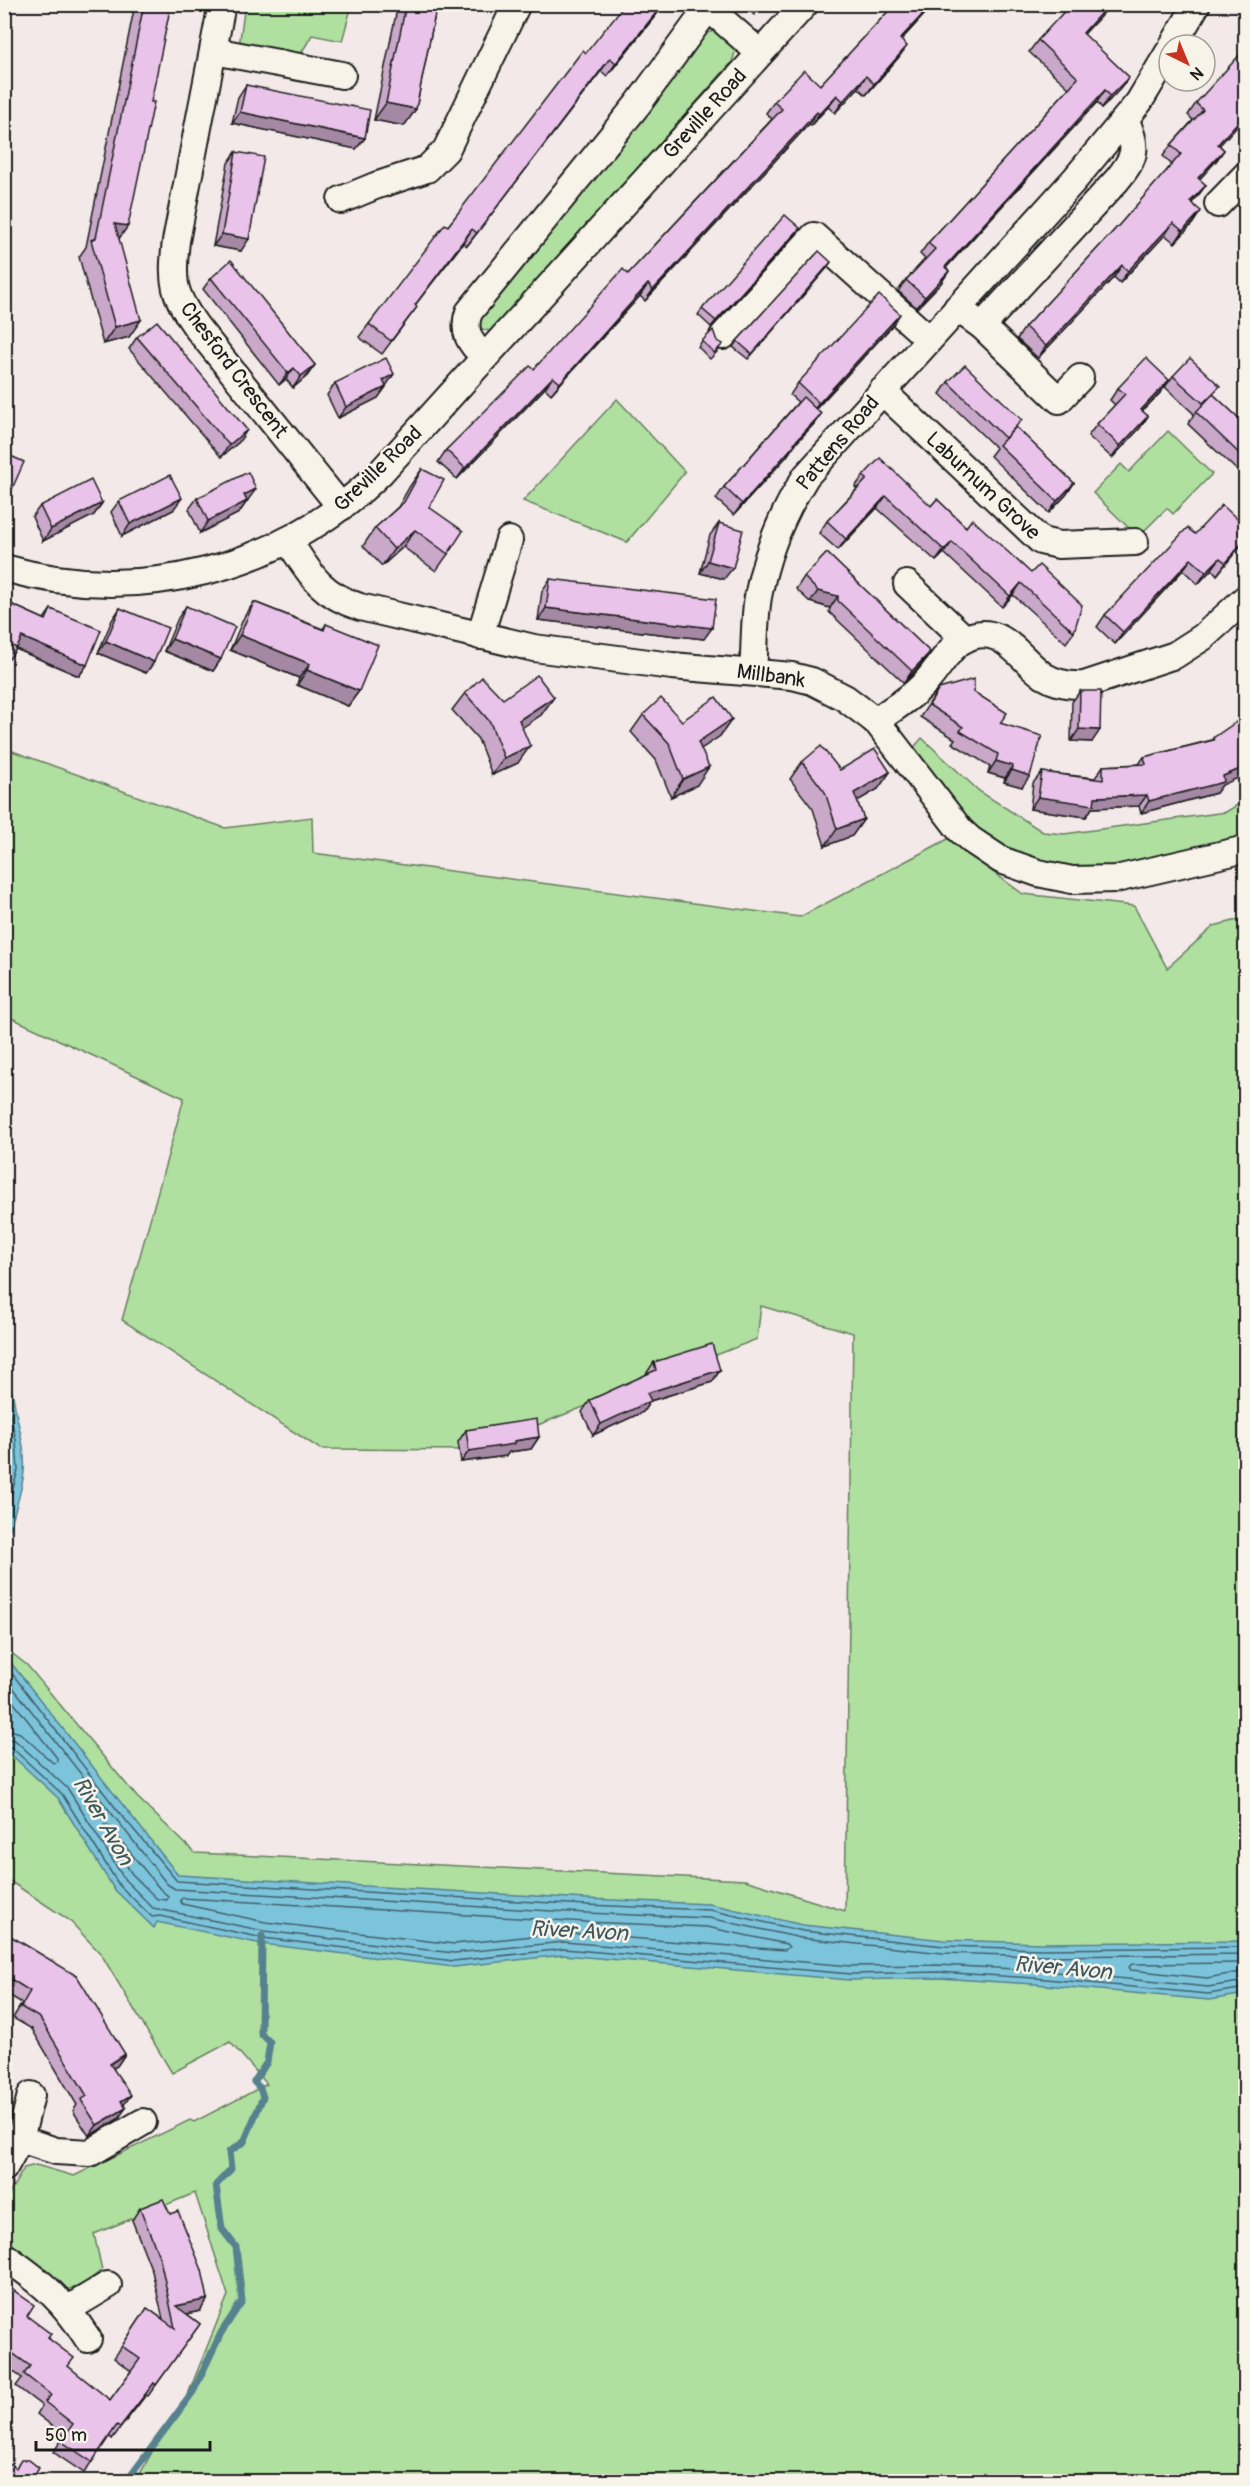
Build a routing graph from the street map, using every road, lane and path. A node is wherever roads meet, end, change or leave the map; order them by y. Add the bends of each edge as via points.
1 (222, 4) edge
2 (517, 4) edge
3 (805, 4) edge
4 (1197, 4) edge
5 (706, 6) edge
6 (1180, 33) edge
7 (214, 51) junction
8 (760, 53) junction
9 (1157, 71) edge
10 (342, 75) dead end
11 (1126, 120) junction
12 (1245, 175) edge
13 (341, 200) dead end
14 (1218, 204) dead end
15 (957, 308) junction
16 (982, 326) junction
17 (723, 336) dead end
18 (929, 339) junction
19 (484, 357) junction
20 (1080, 378) dead end
21 (882, 391) junction
22 (341, 507) junction
23 (288, 540) junction
24 (509, 540) dead end
25 (1135, 542) dead end
26 (4, 568) edge
27 (907, 584) dead end
28 (1245, 598) edge
29 (480, 636) junction
30 (965, 639) junction
31 (753, 672) junction
32 (875, 721) junction
33 (1245, 849) edge
34 (31, 2095) dead end
35 (142, 2122) dead end
36 (20, 2139) junction
37 (4, 2168) edge
38 (4, 2256) edge
39 (108, 2285) dead end
40 (68, 2309) junction
41 (88, 2340) dead end

1 - 7 street, Chesford Crescent
2 - 13 street via 446,150 427,169
3 - 8 street, Greville Road
4 - 6 street
5 - 8 street
5 - 19 street via 638,104 469,312 466,330
7 - 10 street
7 - 22 street, Chesford Crescent via 176,241 174,287 198,329
8 - 19 street, Greville Road
9 - 11 street, Pattens Road
11 - 15 street, Pattens Road
11 - 16 street via 1135,150 1124,171
12 - 14 street
15 - 16 street
15 - 18 street, Pattens Road
16 - 20 street via 1059,400
17 - 18 street via 814,236
18 - 21 street, Pattens Road
19 - 22 street, Greville Road via 373,480
21 - 25 street, Laburnum Grove via 1041,541 1059,545
21 - 31 street, Pattens Road via 811,470 781,519 758,598
22 - 23 street, Greville Road
23 - 26 street, Greville Road via 208,570 141,583 78,582
23 - 29 street, Millbank via 314,581 340,599
24 - 29 street
27 - 30 street
28 - 30 street via 1203,637 1175,656 1084,685 1072,686 1042,675 999,637
29 - 31 street, Millbank via 588,657
30 - 32 street via 921,688
31 - 32 street, Millbank via 812,681 845,698
32 - 33 street, Millbank via 960,830 983,849 1020,868 1072,880 1102,880
34 - 36 street
35 - 36 street via 90,2153 56,2151
36 - 37 street
38 - 40 street via 55,2294
39 - 40 street
40 - 41 street

